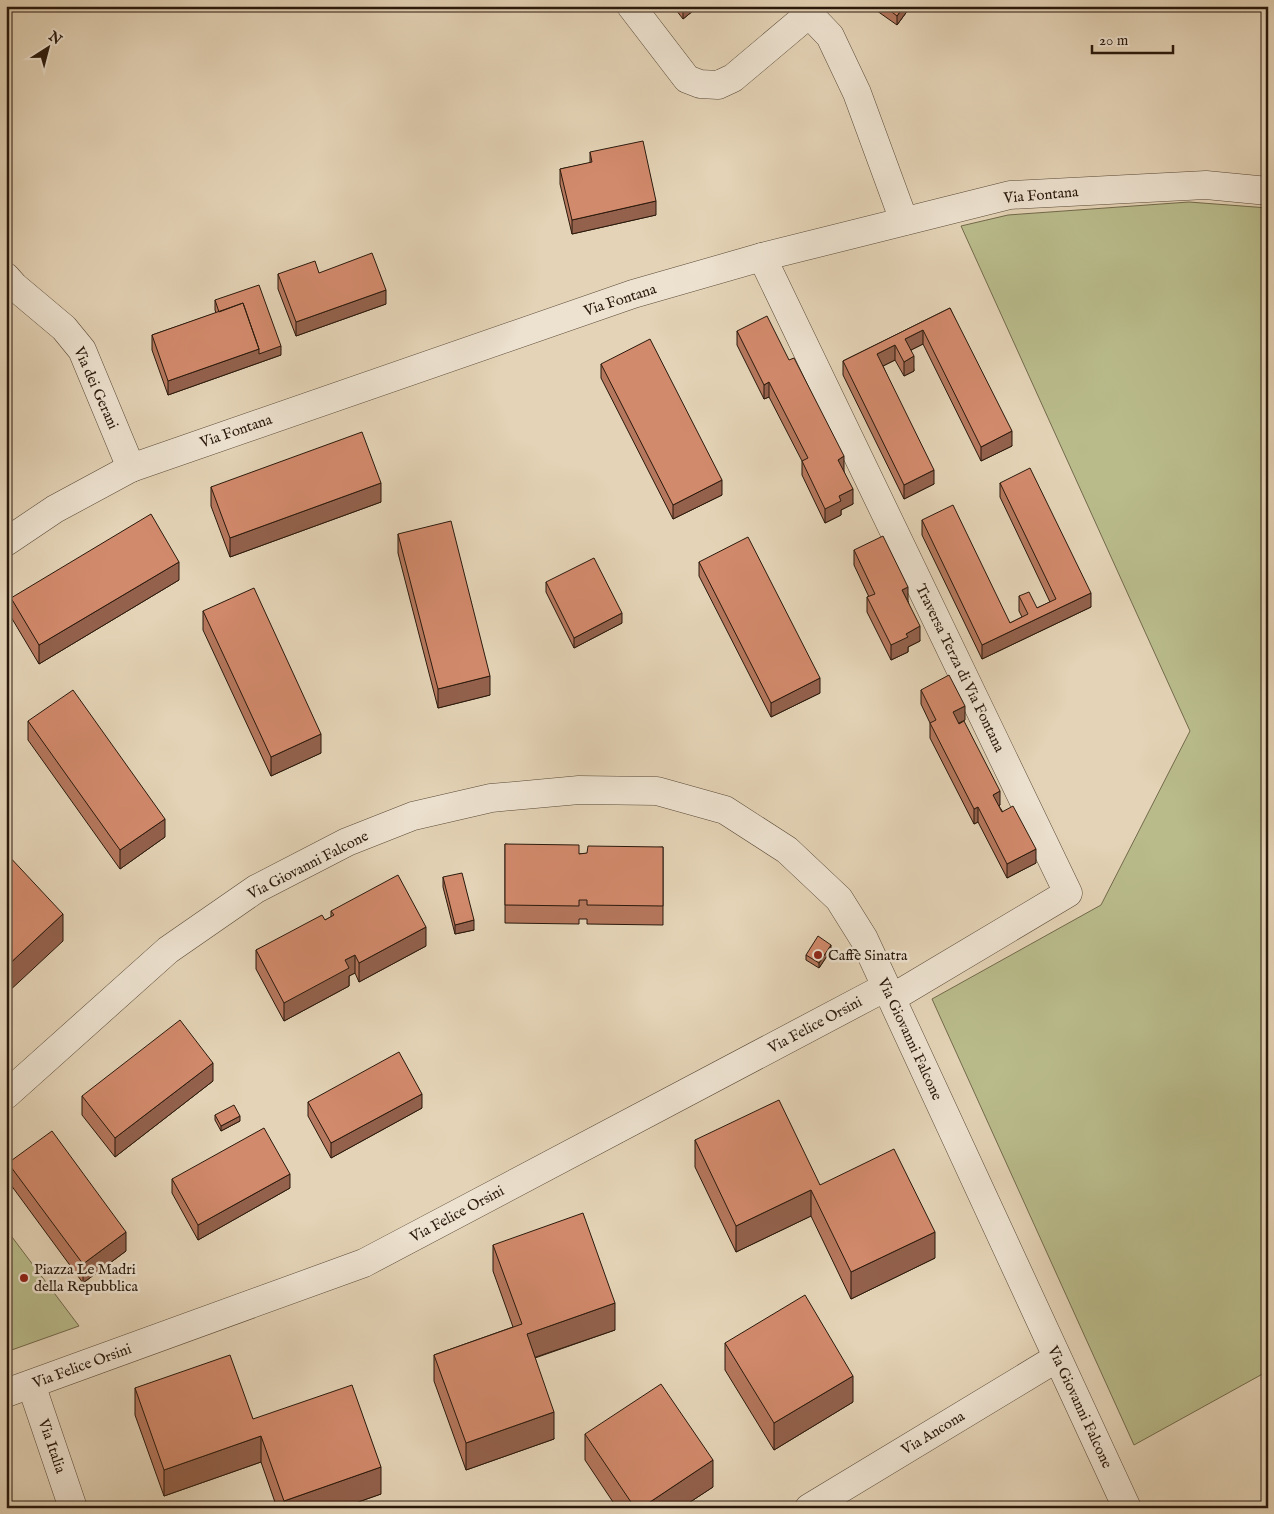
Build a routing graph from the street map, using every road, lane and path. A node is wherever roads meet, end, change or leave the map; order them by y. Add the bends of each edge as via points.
1 (631, 6) edge
2 (808, 10) edge
3 (1268, 192) edge
4 (904, 222) junction
5 (762, 257) junction
6 (6, 277) edge
7 (131, 468) junction
8 (6, 542) edge
9 (889, 993) junction
10 (6, 1095) edge
11 (1057, 1358) junction
12 (19, 1389) edge
13 (73, 1508) edge
14 (809, 1508) edge
15 (1127, 1508) edge

1 - 2 street via 686,79 709,85 718,85 733,78
2 - 4 street via 830,36 856,93
3 - 4 street, Via Fontana via 1206,185 1010,195
4 - 5 street, Via Fontana
5 - 7 street, Via Fontana via 634,294
5 - 9 street, Traversa Terza di Via Fontana via 1068,893
6 - 7 street, Via dei Gerani via 64,328 82,350
7 - 8 street, Via Fontana via 55,509
9 - 10 street, Via Giovanni Falcone via 864,939 839,899 787,850 725,810 657,791 579,790 491,798 413,816 355,839 256,889 168,950
9 - 11 street, Via Giovanni Falcone
9 - 12 street, Via Felice Orsini via 364,1263
11 - 14 street, Via Ancona
11 - 15 street, Via Giovanni Falcone
12 - 13 street, Via Italia

